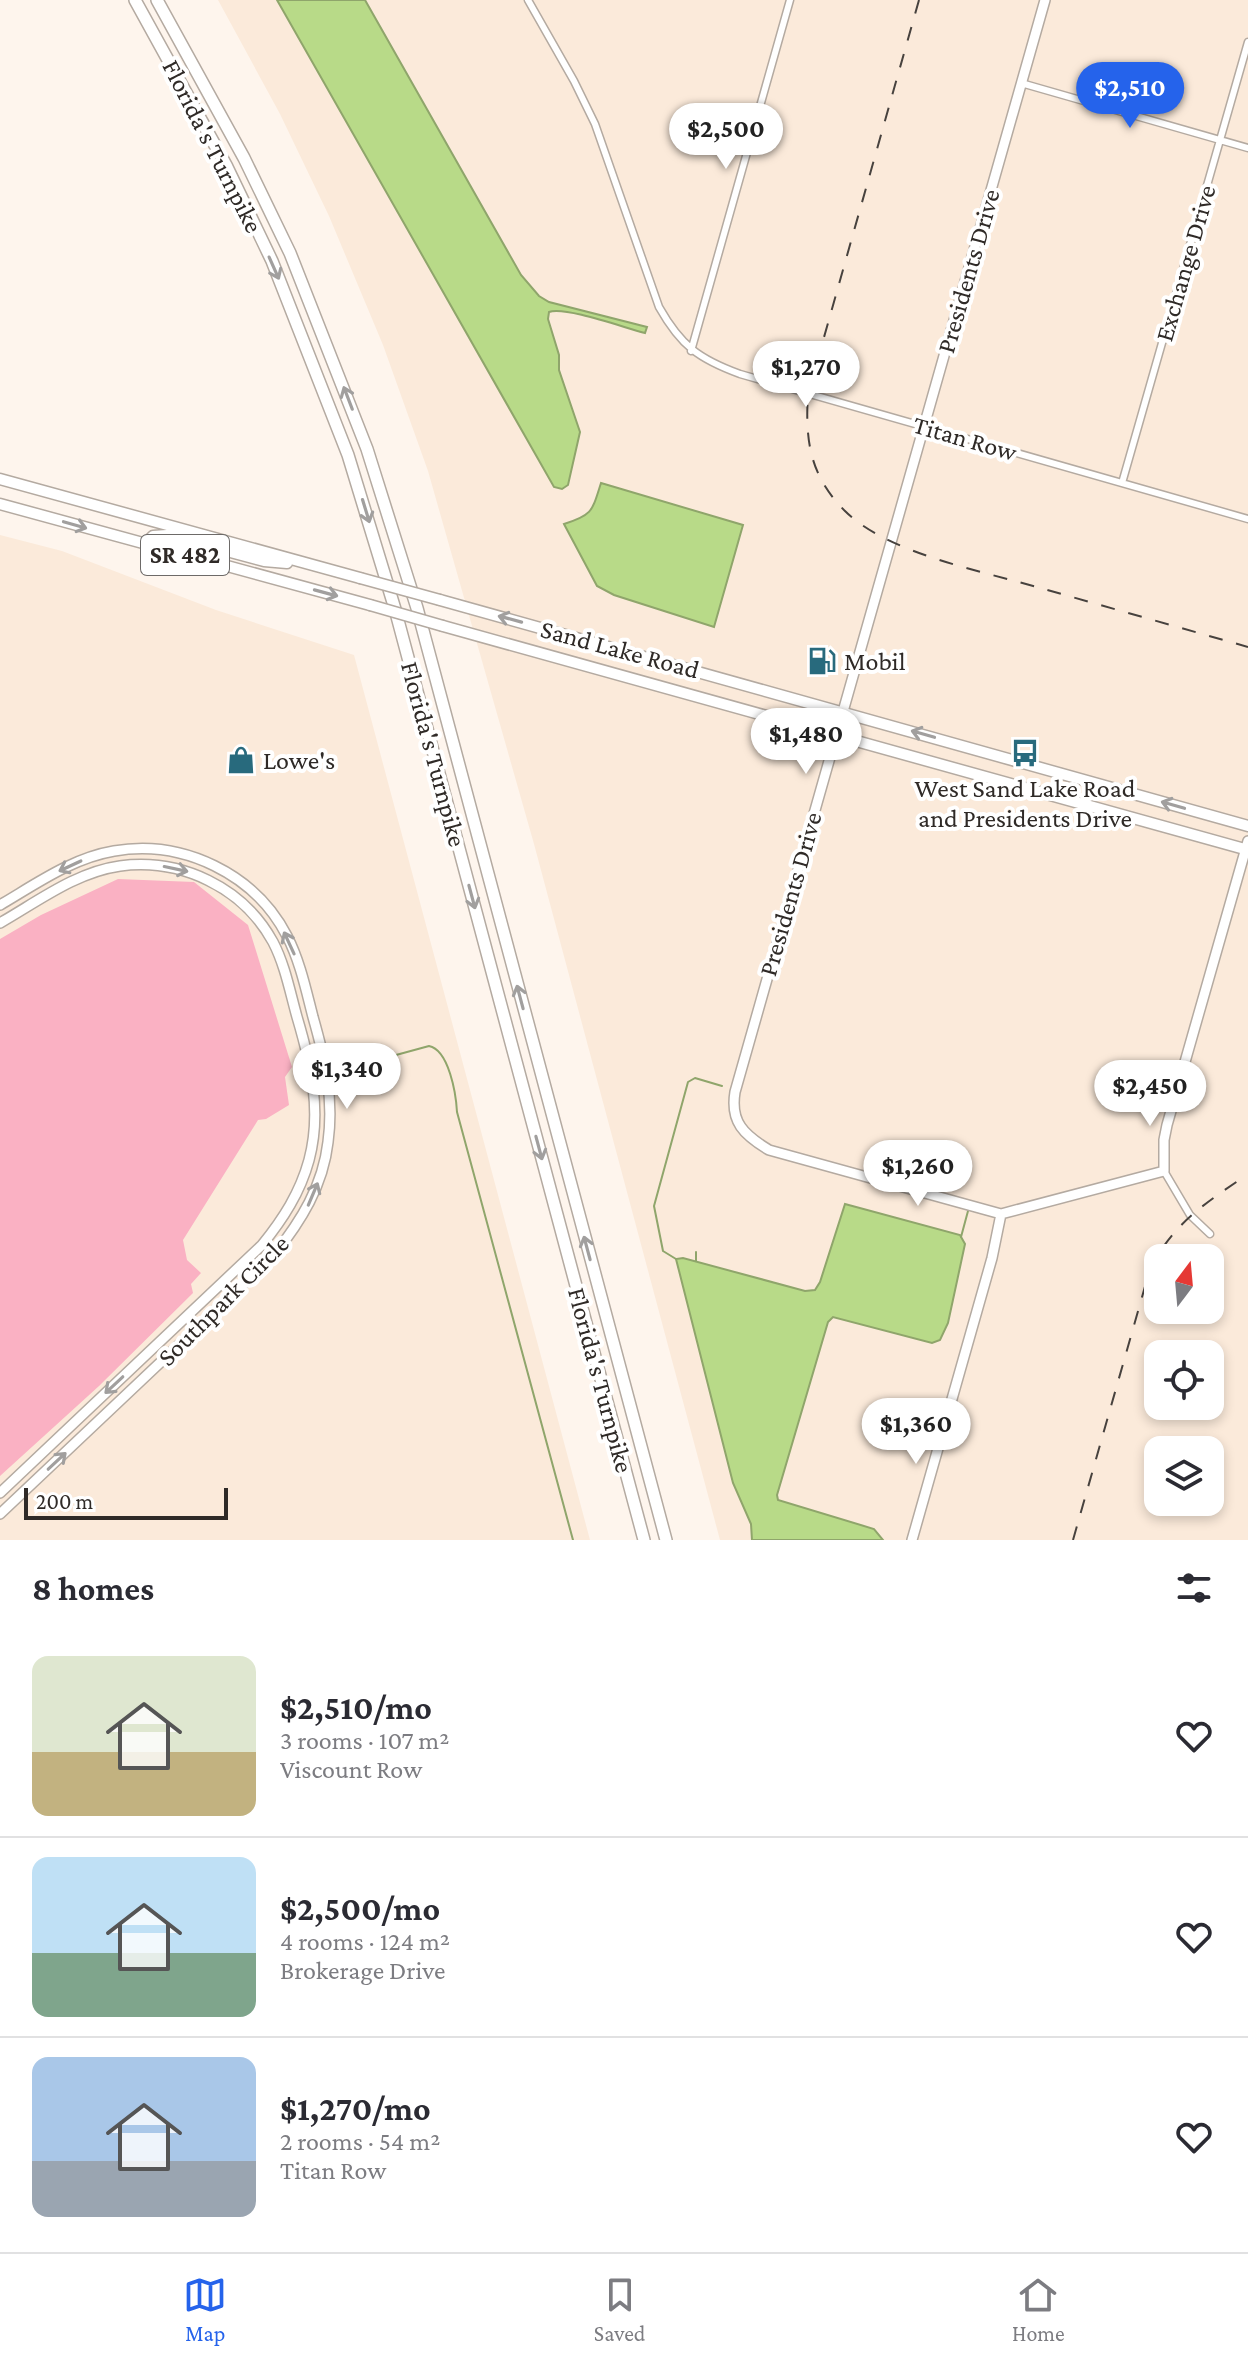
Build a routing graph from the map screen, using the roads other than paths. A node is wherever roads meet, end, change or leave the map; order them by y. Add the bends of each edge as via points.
1 (135, 0) edge
2 (157, 0) edge
3 (528, 0) edge
4 (790, 0) edge
5 (1045, 0) edge
6 (1248, 42) edge
7 (1021, 83) junction
8 (1221, 140) junction
9 (1248, 148) edge
10 (691, 351) junction
11 (924, 427) junction
12 (0, 479) edge
13 (1122, 483) junction
14 (0, 504) edge
15 (1248, 519) edge
16 (145, 544) junction
17 (312, 565) junction
18 (842, 711) junction
19 (835, 733) junction
20 (1248, 826) edge
21 (1247, 847) edge
22 (0, 905) edge
23 (0, 923) edge
24 (1164, 1171) junction
25 (1001, 1214) junction
26 (1210, 1234) dead end
27 (0, 1493) edge
28 (0, 1514) edge
29 (644, 1540) edge
30 (666, 1540) edge
31 (912, 1540) edge

1 -> 29 highway, Florida's Turnpike via 272,261 352,468 395,609
30 -> 2 highway, Florida's Turnpike via 421,624 367,449 290,253
3 - 10 street, Titan Row via 590,112 659,307
4 - 10 street
5 - 7 street, Presidents Drive
6 - 8 street, Exchange Drive
7 - 8 street
7 - 11 street, Presidents Drive
8 - 9 street
8 - 13 street, Exchange Drive
10 - 11 street, Titan Row via 740,374
11 - 13 street, Titan Row
11 - 18 street, Presidents Drive
12 - 17 main road, SR 482
13 - 15 street, Titan Row
14 -> 16 main road, SR 482
16 - 17 main road via 153,536 167,535 264,561
16 -> 19 main road, Sand Lake Road / SR 482, bridge
18 -> 17 main road, Sand Lake Road / SR 482, bridge
18 - 19 street, Presidents Drive
20 -> 18 main road, Sand Lake Road / SR 482
19 - 21 main road, Sand Lake Road / SR 482
19 - 25 street, Presidents Drive via 735,1092 732,1108 738,1126 769,1150
21 - 24 street via 1167,1125
28 -> 22 street, Southpark Circle via 274,1255 317,1187 330,1117 325,1063 288,937 258,897 218,867 164,850 115,850 65,867
23 -> 27 street, Southpark Circle via 72,881 118,866 162,866 211,881 247,908 274,944 305,1042 314,1091 309,1160 280,1222 262,1245
24 - 25 street
24 - 26 street via 1190,1215
25 - 31 street

